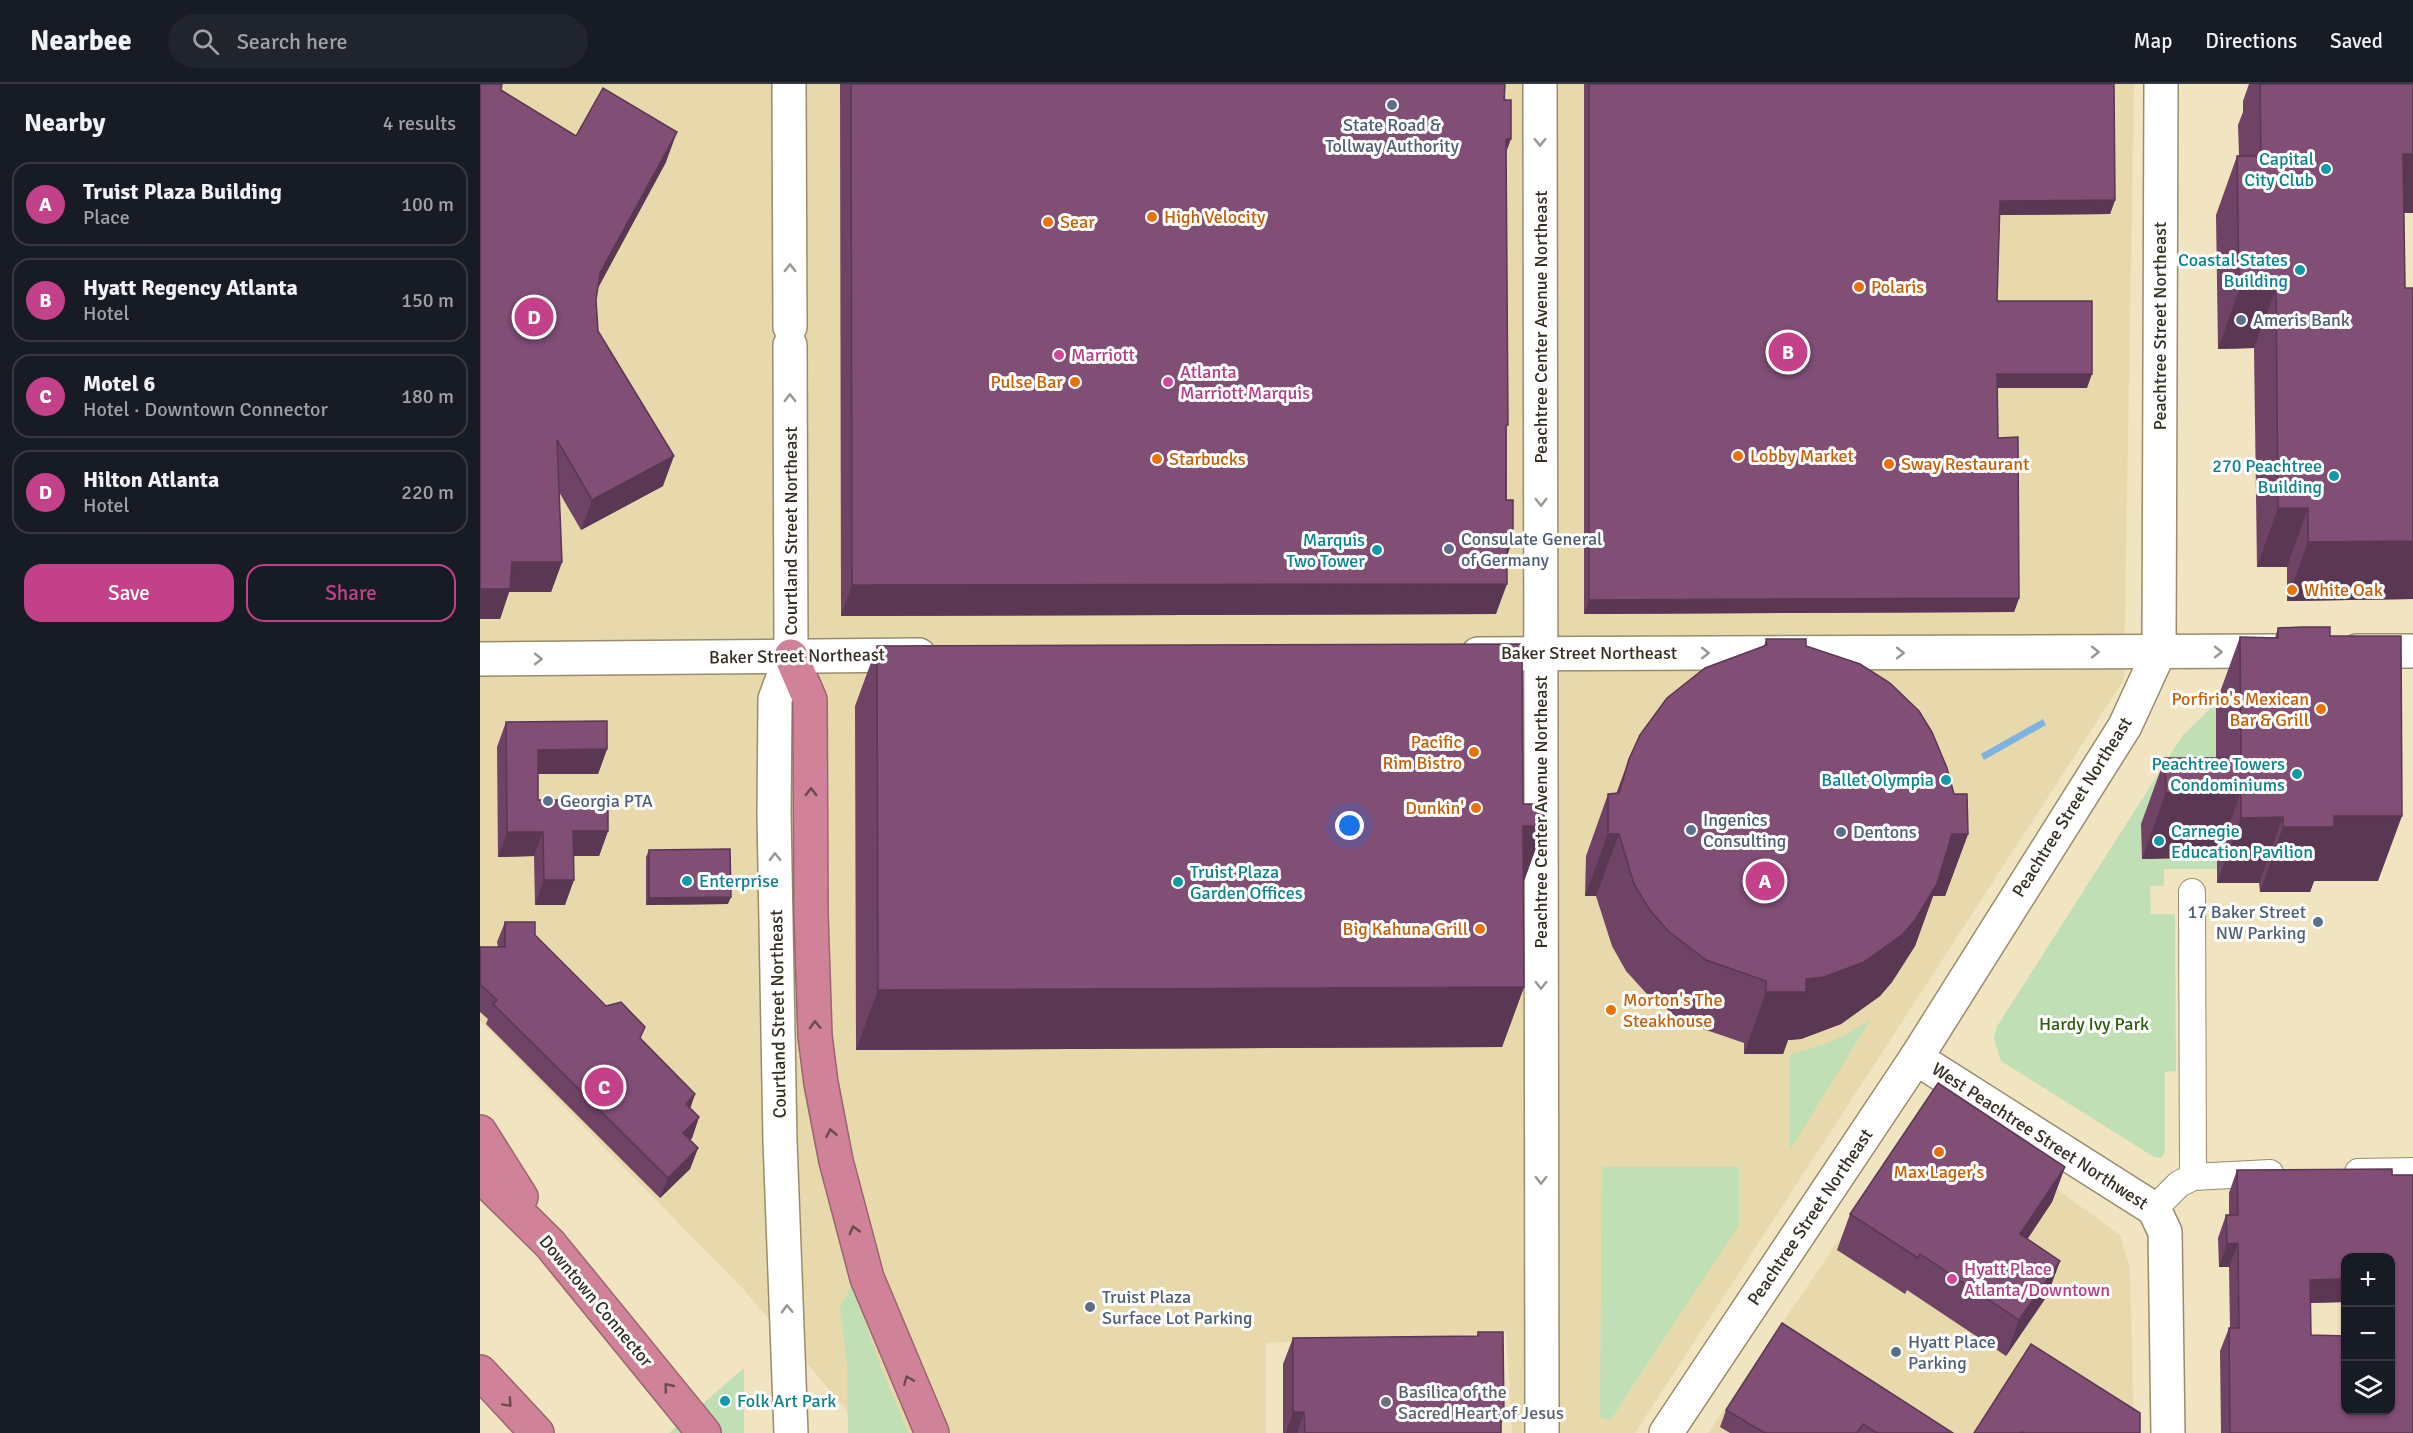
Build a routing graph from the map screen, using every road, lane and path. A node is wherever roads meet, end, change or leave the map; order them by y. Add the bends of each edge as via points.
1 (789, 84) edge
2 (1540, 84) edge
3 (2161, 84) edge
4 (2413, 651) edge
5 (2159, 652) junction
6 (1541, 653) junction
7 (952, 654) edge
8 (1452, 654) edge
9 (791, 656) junction
10 (480, 659) edge
11 (2192, 892) dead end
12 (1916, 1058) junction
13 (480, 1132) edge
14 (2413, 1171) edge
15 (2337, 1172) edge
16 (2293, 1173) edge
17 (480, 1175) edge
18 (2193, 1177) junction
19 (2154, 1209) junction
20 (550, 1244) junction
21 (480, 1372) edge
22 (537, 1433) edge
23 (704, 1433) edge
24 (791, 1433) edge
25 (932, 1433) edge
26 (1542, 1433) edge
27 (1666, 1433) edge
28 (2168, 1433) edge

9 -> 1 main road, Courtland Street Northeast
2 -> 6 main road, Peachtree Center Avenue Northeast
3 - 5 main road, Peachtree Street Northeast
5 -> 4 main road, Baker Street Northeast
6 -> 5 main road, Baker Street Northeast
5 - 12 main road, Peachtree Street Northeast via 2124,726
6 - 8 main road, Baker Street Northeast
6 -> 26 main road, Peachtree Center Avenue Northeast
7 - 9 main road, Baker Street Northeast
10 -> 9 main road, Baker Street Northeast
24 -> 9 main road, Courtland Street Northeast via 774,814 775,699
25 -> 9 highway via 867,1278 836,1161 821,1083 815,1036 811,925 810,700
11 - 18 street
12 - 19 main road, West Peachtree Street Northwest
12 - 27 main road, Peachtree Street Northeast
13 - 20 highway
14 - 15 street
16 - 18 street
17 - 20 highway, Downtown Connector
18 - 19 street via 2179,1184
19 - 28 main road, West Peachtree Street Northwest via 2165,1232
23 -> 20 highway, Downtown Connector
21 -> 22 highway

